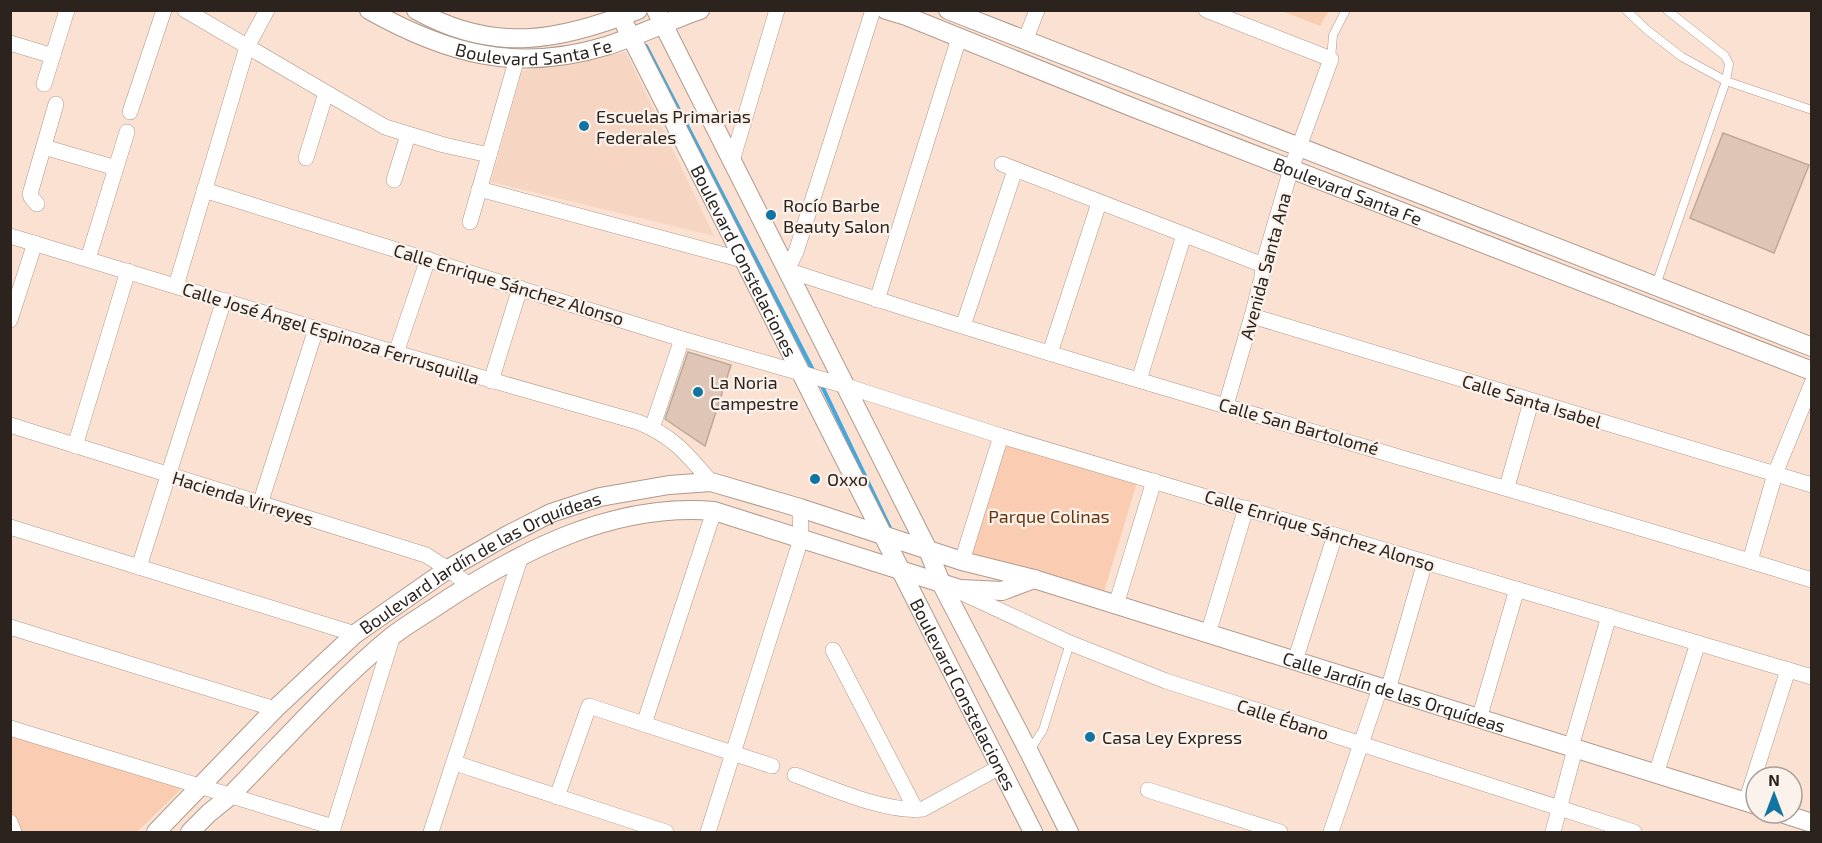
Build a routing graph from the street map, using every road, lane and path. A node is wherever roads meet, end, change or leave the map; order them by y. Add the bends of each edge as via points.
1 (67, 10) edge
2 (164, 10) edge
3 (185, 10) edge
4 (267, 10) edge
5 (369, 10) edge
6 (416, 10) edge
7 (700, 10) edge
8 (777, 10) edge
9 (873, 10) edge
10 (886, 10) edge
11 (948, 10) edge
12 (1037, 10) edge
13 (1206, 10) edge
14 (1346, 10) edge
15 (1626, 10) edge
16 (1667, 10) edge
17 (626, 13) edge
18 (649, 27) edge
19 (959, 38) junction
20 (1025, 40) junction
21 (10, 43) edge
22 (247, 47) junction
23 (53, 56) junction
24 (517, 58) junction
25 (1331, 59) junction
26 (1726, 81) junction
27 (44, 84) dead end
28 (326, 93) junction
29 (56, 104) dead end
30 (1812, 110) edge
31 (130, 112) dead end
32 (127, 132) dead end
33 (408, 135) junction
34 (44, 147) junction
35 (1299, 148) junction
36 (489, 155) junction
37 (306, 158) dead end
38 (732, 161) junction
39 (116, 168) junction
40 (1291, 169) junction
41 (394, 180) dead end
42 (480, 189) junction
43 (204, 190) junction
44 (1099, 203) junction
45 (37, 204) dead end
46 (470, 222) dead end
47 (1184, 235) junction
48 (10, 236) edge
49 (35, 243) junction
50 (88, 259) junction
51 (428, 259) junction
52 (743, 260) junction
53 (1263, 266) junction
54 (787, 270) junction
55 (128, 271) junction
56 (1656, 285) junction
57 (176, 286) junction
58 (520, 288) junction
59 (224, 300) junction
60 (877, 300) junction
61 (1252, 316) junction
62 (10, 320) edge
63 (963, 326) junction
64 (316, 328) junction
65 (682, 339) junction
66 (1812, 347) edge
67 (396, 353) junction
68 (1050, 353) junction
69 (1812, 371) edge
70 (807, 375) junction
71 (1139, 380) junction
72 (491, 381) junction
73 (1812, 383) edge
74 (838, 384) junction
75 (1531, 402) junction
76 (1226, 405) junction
77 (10, 425) edge
78 (652, 428) junction
79 (1001, 436) junction
80 (75, 446) junction
81 (1776, 474) junction
82 (168, 475) junction
83 (1154, 481) junction
84 (711, 482) junction
85 (1812, 485) edge
86 (1507, 488) junction
87 (260, 504) junction
88 (800, 508) junction
89 (1246, 508) junction
90 (714, 511) junction
91 (10, 527) edge
92 (881, 534) junction
93 (1335, 535) junction
94 (801, 539) junction
95 (928, 550) junction
96 (521, 556) junction
97 (962, 561) junction
98 (1749, 561) junction
99 (1425, 562) junction
100 (139, 567) junction
101 (448, 569) junction
102 (902, 571) junction
103 (1034, 579) junction
104 (1812, 580) edge
105 (941, 583) junction
106 (469, 585) junction
107 (1517, 589) junction
108 (1116, 605) junction
109 (1609, 616) junction
110 (10, 627) edge
111 (355, 634) junction
112 (1208, 634) junction
113 (393, 635) junction
114 (1070, 643) junction
115 (1698, 643) junction
116 (833, 650) dead end
117 (1295, 661) junction
118 (1788, 670) junction
119 (1812, 677) edge
120 (1384, 689) junction
121 (275, 709) junction
122 (1479, 718) junction
123 (644, 724) junction
124 (10, 728) edge
125 (1361, 744) junction
126 (1573, 748) junction
127 (1029, 752) junction
128 (733, 754) junction
129 (455, 763) junction
130 (1762, 765) edge
131 (772, 766) dead end
132 (1000, 767) junction
133 (1656, 774) junction
134 (795, 775) dead end
135 (200, 786) junction
136 (1148, 790) dead end
137 (230, 796) junction
138 (557, 797) junction
139 (1744, 802) edge
140 (1559, 808) junction
141 (916, 810) junction
142 (10, 822) edge
143 (333, 830) edge
144 (14, 832) edge
145 (156, 832) edge
146 (190, 832) edge
147 (431, 832) edge
148 (666, 832) edge
149 (708, 832) edge
150 (1033, 832) edge
151 (1069, 832) edge
152 (1280, 832) edge
153 (1331, 832) edge
154 (1553, 832) edge
155 (1634, 832) edge

1 - 23 street
2 - 31 street
3 - 22 street
4 - 22 street
5 - 24 street, Boulevard Santa Fe via 403,29 454,48
6 - 17 street, Boulevard Santa Fe via 468,31 524,39 579,31
7 - 18 street, Boulevard Santa Fe
8 - 38 street
9 - 54 street
10 - 19 street, Boulevard Santa Fe
11 - 20 street, Boulevard Santa Fe
12 - 20 street
13 - 25 street
14 - 25 lane via 1333,35
15 - 26 lane via 1682,57
16 - 26 lane via 1725,56 1729,64
17 - 18 street, Boulevard Constelaciones
18 - 24 street, Boulevard Santa Fe via 573,54
18 - 38 street, Boulevard Constelaciones
18 - 52 street, Boulevard Constelaciones
19 - 40 street, Boulevard Santa Fe
19 - 60 street
20 - 35 street, Boulevard Santa Fe
21 - 23 street
22 - 28 street
22 - 43 street
23 - 27 street
24 - 36 street
25 - 35 street, Avenida Santa Ana
26 - 30 lane
26 - 56 lane
28 - 33 street via 385,127
28 - 37 street
29 - 34 street
32 - 39 street
33 - 36 street
33 - 41 street
34 - 39 street
34 - 45 street via 30,194
35 - 40 street, Avenida Santa Ana
35 - 56 street, Boulevard Santa Fe
36 - 42 street
38 - 54 street, Boulevard Constelaciones
39 - 50 street
40 - 53 street, Avenida Santa Ana
40 - 69 street, Boulevard Santa Fe
42 - 46 street
42 - 52 street
43 - 51 street, Calle Enrique Sánchez Alonso
43 - 57 street
44 - 47 street
44 - 63 street via 1008,167
44 - 68 street
47 - 53 street
47 - 71 street
48 - 49 street, Calle José Ángel Espinoza Ferrusquilla
49 - 50 street, Calle José Ángel Espinoza Ferrusquilla
49 - 62 street
50 - 55 street, Calle José Ángel Espinoza Ferrusquilla
51 - 58 street, Calle Enrique Sánchez Alonso
51 - 67 street
52 - 70 street, Boulevard Constelaciones
53 - 61 street, Avenida Santa Ana
54 - 60 street, Calle San Bartolomé
54 - 74 street, Boulevard Constelaciones
55 - 57 street, Calle José Ángel Espinoza Ferrusquilla
55 - 80 street
56 - 66 street, Boulevard Santa Fe
57 - 59 street, Calle José Ángel Espinoza Ferrusquilla
58 - 65 street, Calle Enrique Sánchez Alonso
58 - 72 street
59 - 64 street, Calle José Ángel Espinoza Ferrusquilla
59 - 82 street
60 - 63 street, Calle San Bartolomé
61 - 75 street, Calle Santa Isabel
61 - 76 street, Avenida Santa Ana
63 - 68 street, Calle San Bartolomé
64 - 67 street, Calle José Ángel Espinoza Ferrusquilla
64 - 87 street
65 - 70 street, Calle Enrique Sánchez Alonso
65 - 78 street
67 - 72 street, Calle José Ángel Espinoza Ferrusquilla
68 - 71 street, Calle San Bartolomé
70 - 74 street, Calle Enrique Sánchez Alonso
70 - 92 street, Boulevard Constelaciones
71 - 76 street, Calle San Bartolomé
72 - 78 street, Calle José Ángel Espinoza Ferrusquilla
73 - 81 street
74 - 79 street, Calle Enrique Sánchez Alonso
74 - 95 street, Boulevard Constelaciones
75 - 81 street, Calle Santa Isabel
75 - 86 street
76 - 86 street, Calle San Bartolomé
77 - 80 street, Hacienda Virreyes
78 - 84 street, Calle José Ángel Espinoza Ferrusquilla via 684,451
79 - 83 street, Calle Enrique Sánchez Alonso
79 - 97 street
80 - 82 street, Hacienda Virreyes
81 - 85 street, Calle Santa Isabel
81 - 98 street
82 - 87 street, Hacienda Virreyes
82 - 100 street
83 - 89 street, Calle Enrique Sánchez Alonso
83 - 108 street
84 - 88 street, Boulevard Jardín de las Orquídeas
84 - 101 street, Boulevard Jardín de las Orquídeas via 600,497 506,536
86 - 98 street, Calle San Bartolomé
87 - 101 street, Hacienda Virreyes via 426,555
88 - 92 street, Boulevard Jardín de las Orquídeas
88 - 94 street
89 - 93 street, Calle Enrique Sánchez Alonso
89 - 112 street
90 - 94 street, Boulevard Jardín de las Orquídeas
90 - 96 street, Boulevard Jardín de las Orquídeas via 693,509 624,516
90 - 123 street
91 - 100 street
92 - 95 street, Calle Jardín de las Orquídeas
92 - 102 street, Boulevard Constelaciones
93 - 99 street, Calle Enrique Sánchez Alonso
93 - 117 street
94 - 102 street, Boulevard Jardín de las Orquídeas
94 - 128 street
95 - 97 street, Calle Jardín de las Orquídeas
95 - 105 street, Boulevard Constelaciones
96 - 106 street, Boulevard Jardín de las Orquídeas
96 - 129 street
97 - 103 street, Calle Jardín de las Orquídeas
98 - 104 street, Calle San Bartolomé
99 - 107 street, Calle Enrique Sánchez Alonso
99 - 120 street
100 - 111 street
101 - 106 street, Hacienda Virreyes
101 - 111 street, Boulevard Jardín de las Orquídeas
102 - 105 street, Boulevard Jardín de las Orquídeas
102 - 132 street, Boulevard Constelaciones
103 - 105 street via 1002,591 960,589
103 - 108 street, Calle Jardín de las Orquídeas
105 - 114 street, Calle Ébano
105 - 127 street, Boulevard Constelaciones
106 - 113 street, Boulevard Jardín de las Orquídeas
107 - 109 street, Calle Enrique Sánchez Alonso
107 - 122 street
108 - 112 street, Calle Jardín de las Orquídeas
109 - 115 street, Calle Enrique Sánchez Alonso
109 - 126 street
110 - 121 street
111 - 121 street, Boulevard Jardín de las Orquídeas
112 - 117 street, Calle Jardín de las Orquídeas
113 - 137 street, Boulevard Jardín de las Orquídeas
113 - 143 street
114 - 125 street, Calle Ébano via 1166,681
114 - 127 lane via 1043,730
115 - 118 street, Calle Enrique Sánchez Alonso
115 - 133 street
116 - 141 street
117 - 120 street, Calle Jardín de las Orquídeas
118 - 119 street, Calle Enrique Sánchez Alonso
118 - 130 street
120 - 122 street, Calle Jardín de las Orquídeas
120 - 125 street
121 - 135 street, Boulevard Jardín de las Orquídeas
122 - 126 street, Calle Jardín de las Orquídeas
123 - 128 street
123 - 138 street via 589,706
124 - 135 street
125 - 140 street, Calle Ébano
125 - 153 street
126 - 133 street, Calle Jardín de las Orquídeas
126 - 140 street
127 - 151 street, Boulevard Constelaciones
128 - 131 street
128 - 149 street
129 - 138 street
129 - 147 street
132 - 141 street
132 - 150 street, Boulevard Constelaciones
133 - 139 street, Calle Jardín de las Orquídeas
134 - 141 street via 875,803
135 - 137 street
135 - 145 street, Boulevard Jardín de las Orquídeas
136 - 152 street
137 - 143 street
137 - 146 street, Boulevard Jardín de las Orquídeas
138 - 148 street
140 - 154 street
140 - 155 street, Calle Ébano
142 - 144 street

